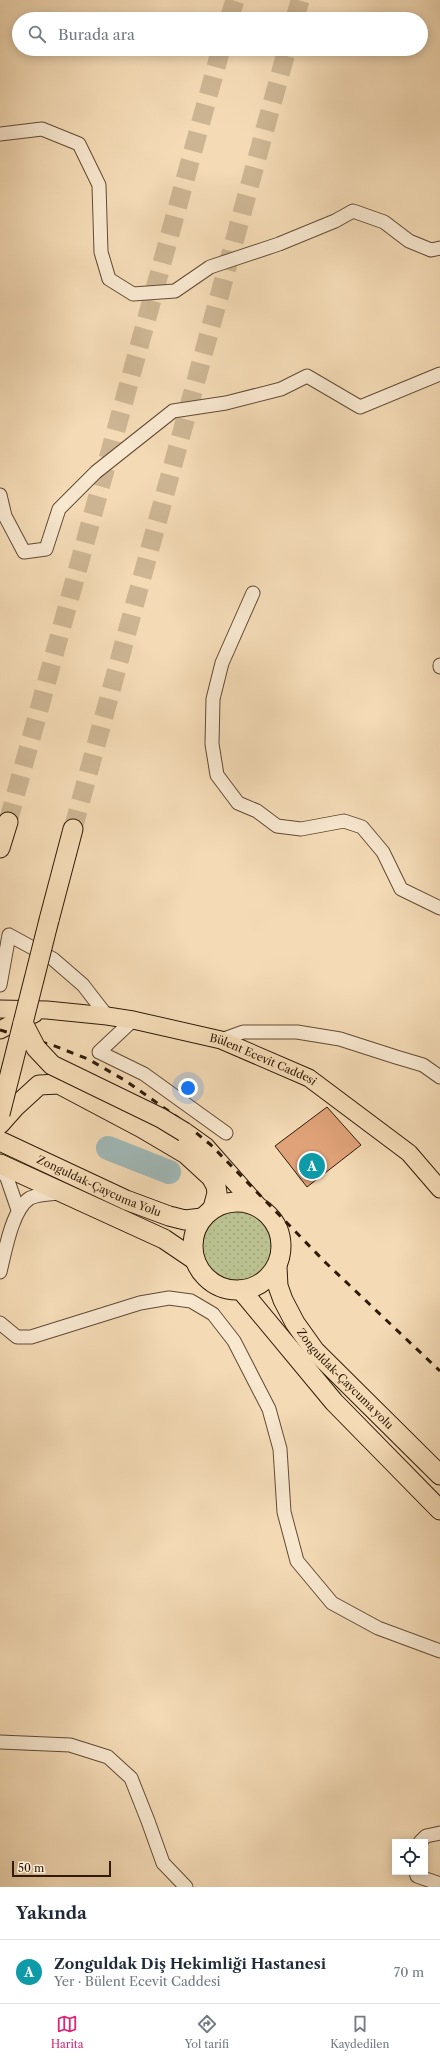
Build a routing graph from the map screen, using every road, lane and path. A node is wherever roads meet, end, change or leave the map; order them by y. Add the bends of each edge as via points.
1 (0, 134) edge
2 (440, 248) edge
3 (440, 374) edge
4 (0, 495) edge
5 (253, 593) dead end
6 (8, 822) tunnel mouth
7 (73, 829) tunnel mouth
8 (0, 848) edge
9 (440, 908) edge
10 (4, 933) edge
11 (0, 985) edge
12 (0, 1009) edge
13 (47, 1010) junction
14 (107, 1016) junction
15 (133, 1020) junction
16 (23, 1023) junction
17 (0, 1030) edge
18 (221, 1040) junction
19 (440, 1077) edge
20 (0, 1114) edge
21 (0, 1124) edge
22 (0, 1132) edge
23 (226, 1133) dead end
24 (0, 1141) edge
25 (24, 1152) junction
26 (0, 1164) edge
27 (0, 1168) edge
28 (440, 1189) edge
29 (63, 1193) junction
30 (256, 1205) junction
31 (18, 1210) junction
32 (207, 1213) junction
33 (4, 1239) edge
34 (195, 1260) junction
35 (277, 1267) junction
36 (0, 1272) edge
37 (241, 1290) junction
38 (0, 1323) edge
39 (440, 1475) edge
40 (440, 1510) edge
41 (440, 1651) edge
42 (0, 1742) edge
43 (440, 1833) edge
44 (423, 1839) edge
45 (417, 1875) edge
46 (440, 1884) edge
47 (186, 1887) edge

1 - 2 street via 42,129 79,144 99,185 100,252 109,279 133,294 175,291 210,267 279,244 353,211 384,222 409,241 431,250
3 - 4 street via 360,407 306,376 281,389 226,403 173,411 96,472 59,509 46,549 24,552 5,516
5 - 9 street via 222,663 213,699 212,744 217,775 238,803 257,811 277,826 301,829 344,821 362,827 383,852 401,889
6 - 8 highway
7 - 16 highway, bridge
10 - 11 street
10 - 14 street via 53,959 83,985
12 - 13 main road, Bülent Ecevit Caddesi
13 - 14 main road, Bülent Ecevit Caddesi
13 - 17 main road
14 - 15 main road, Bülent Ecevit Caddesi
15 - 18 main road, Bülent Ecevit Caddesi
15 - 23 street via 99,1052 144,1074
16 - 20 highway, bridge
16 - 30 highway, bridge via 36,1048 52,1065 161,1118 184,1132 205,1147
18 - 19 street via 243,1032 297,1032 340,1039 423,1065
18 - 28 main road, Bülent Ecevit Caddesi via 309,1078 409,1153
21 - 32 highway via 39,1085 59,1084 186,1154 207,1172 216,1186 217,1193
22 - 25 main road
24 - 25 highway, Zonguldak-Çaycuma Yolu
25 - 32 highway, Zonguldak-Çaycuma Yolu via 126,1200 169,1216 185,1220
26 - 29 highway, Zonguldak-Çaycuma Yolu
27 - 31 street
29 - 31 street via 29,1199
29 - 34 highway, Zonguldak-Çaycuma Yolu via 164,1239
30 - 32 highway via 227,1202
30 - 35 highway via 268,1213 277,1225 281,1253
31 - 33 street
32 - 34 highway via 195,1231 192,1246
33 - 36 street
34 - 37 highway via 202,1274 213,1284 226,1289
35 - 37 highway via 268,1279 256,1287
35 - 39 highway, Zonguldak-Çaycuma yolu via 278,1286 283,1300 315,1351
37 - 40 highway via 334,1402
38 - 41 street via 17,1337 31,1337 140,1303 169,1298 191,1301 213,1314 234,1341 269,1409 280,1449 284,1512 297,1561 332,1603 378,1628
42 - 47 street via 70,1746 108,1757 131,1778 163,1863
43 - 44 street
45 - 46 street

